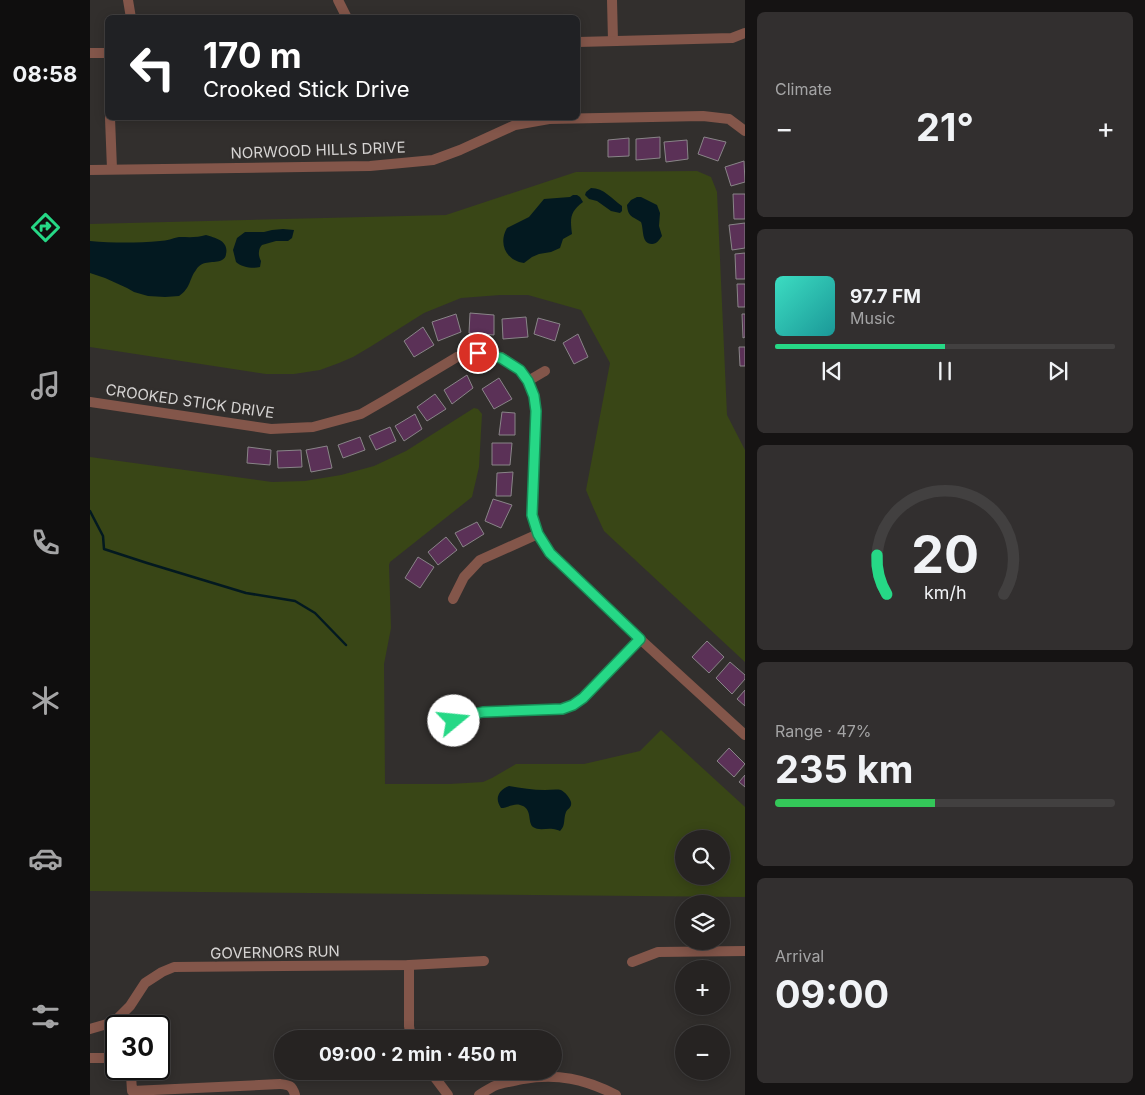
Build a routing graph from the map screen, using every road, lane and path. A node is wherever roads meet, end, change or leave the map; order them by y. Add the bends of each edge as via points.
1 (128, 0) edge
2 (338, 0) edge
3 (612, 0) edge
4 (130, 15) edge
5 (346, 15) edge
6 (745, 34) edge
7 (580, 42) edge
8 (613, 42) junction
9 (90, 53) edge
10 (105, 53) edge
11 (580, 118) edge
12 (110, 120) edge
13 (543, 120) edge
14 (745, 132) edge
15 (112, 169) junction
16 (90, 170) edge
17 (546, 372) dead end
18 (528, 381) junction
19 (90, 402) edge
20 (538, 534) junction
21 (453, 598) dead end
22 (640, 639) junction
23 (454, 721) dead end
24 (745, 736) edge
25 (745, 951) edge
26 (484, 961) dead end
27 (632, 962) dead end
28 (409, 965) junction
29 (90, 1029) edge
30 (410, 1030) edge
31 (90, 1058) edge
32 (105, 1058) edge
33 (131, 1080) edge
34 (437, 1080) edge
35 (132, 1093) edge
36 (295, 1095) edge
37 (448, 1095) edge
38 (479, 1095) edge
39 (616, 1095) edge

1 - 4 street
2 - 5 street
3 - 8 street
6 - 8 street via 732,38
7 - 8 street
9 - 10 street
11 - 14 street, NORWOOD HILLS DRIVE via 709,116 729,120
12 - 15 street
13 - 15 street, NORWOOD HILLS DRIVE via 515,125 433,160 370,166
15 - 16 street, NORWOOD HILLS DRIVE
17 - 18 street
18 - 19 street, CROOKED STICK DRIVE via 520,370 501,358 478,353 457,357 361,414 313,427 293,428 271,429
18 - 20 street, CROOKED STICK DRIVE via 536,411 532,515
20 - 21 street via 480,560 464,577
20 - 22 street, CROOKED STICK DRIVE via 550,553
22 - 23 street via 573,705 562,709 483,712
22 - 24 street, CROOKED STICK DRIVE
25 - 27 street via 658,952
26 - 28 street, GOVERNORS RUN
28 - 29 street, GOVERNORS RUN via 174,968 145,983 130,1006 114,1022
28 - 30 street
31 - 32 street
33 - 35 street
34 - 37 street
35 - 36 street via 280,1084 290,1086
38 - 39 street via 499,1084 539,1076 558,1076 601,1087

